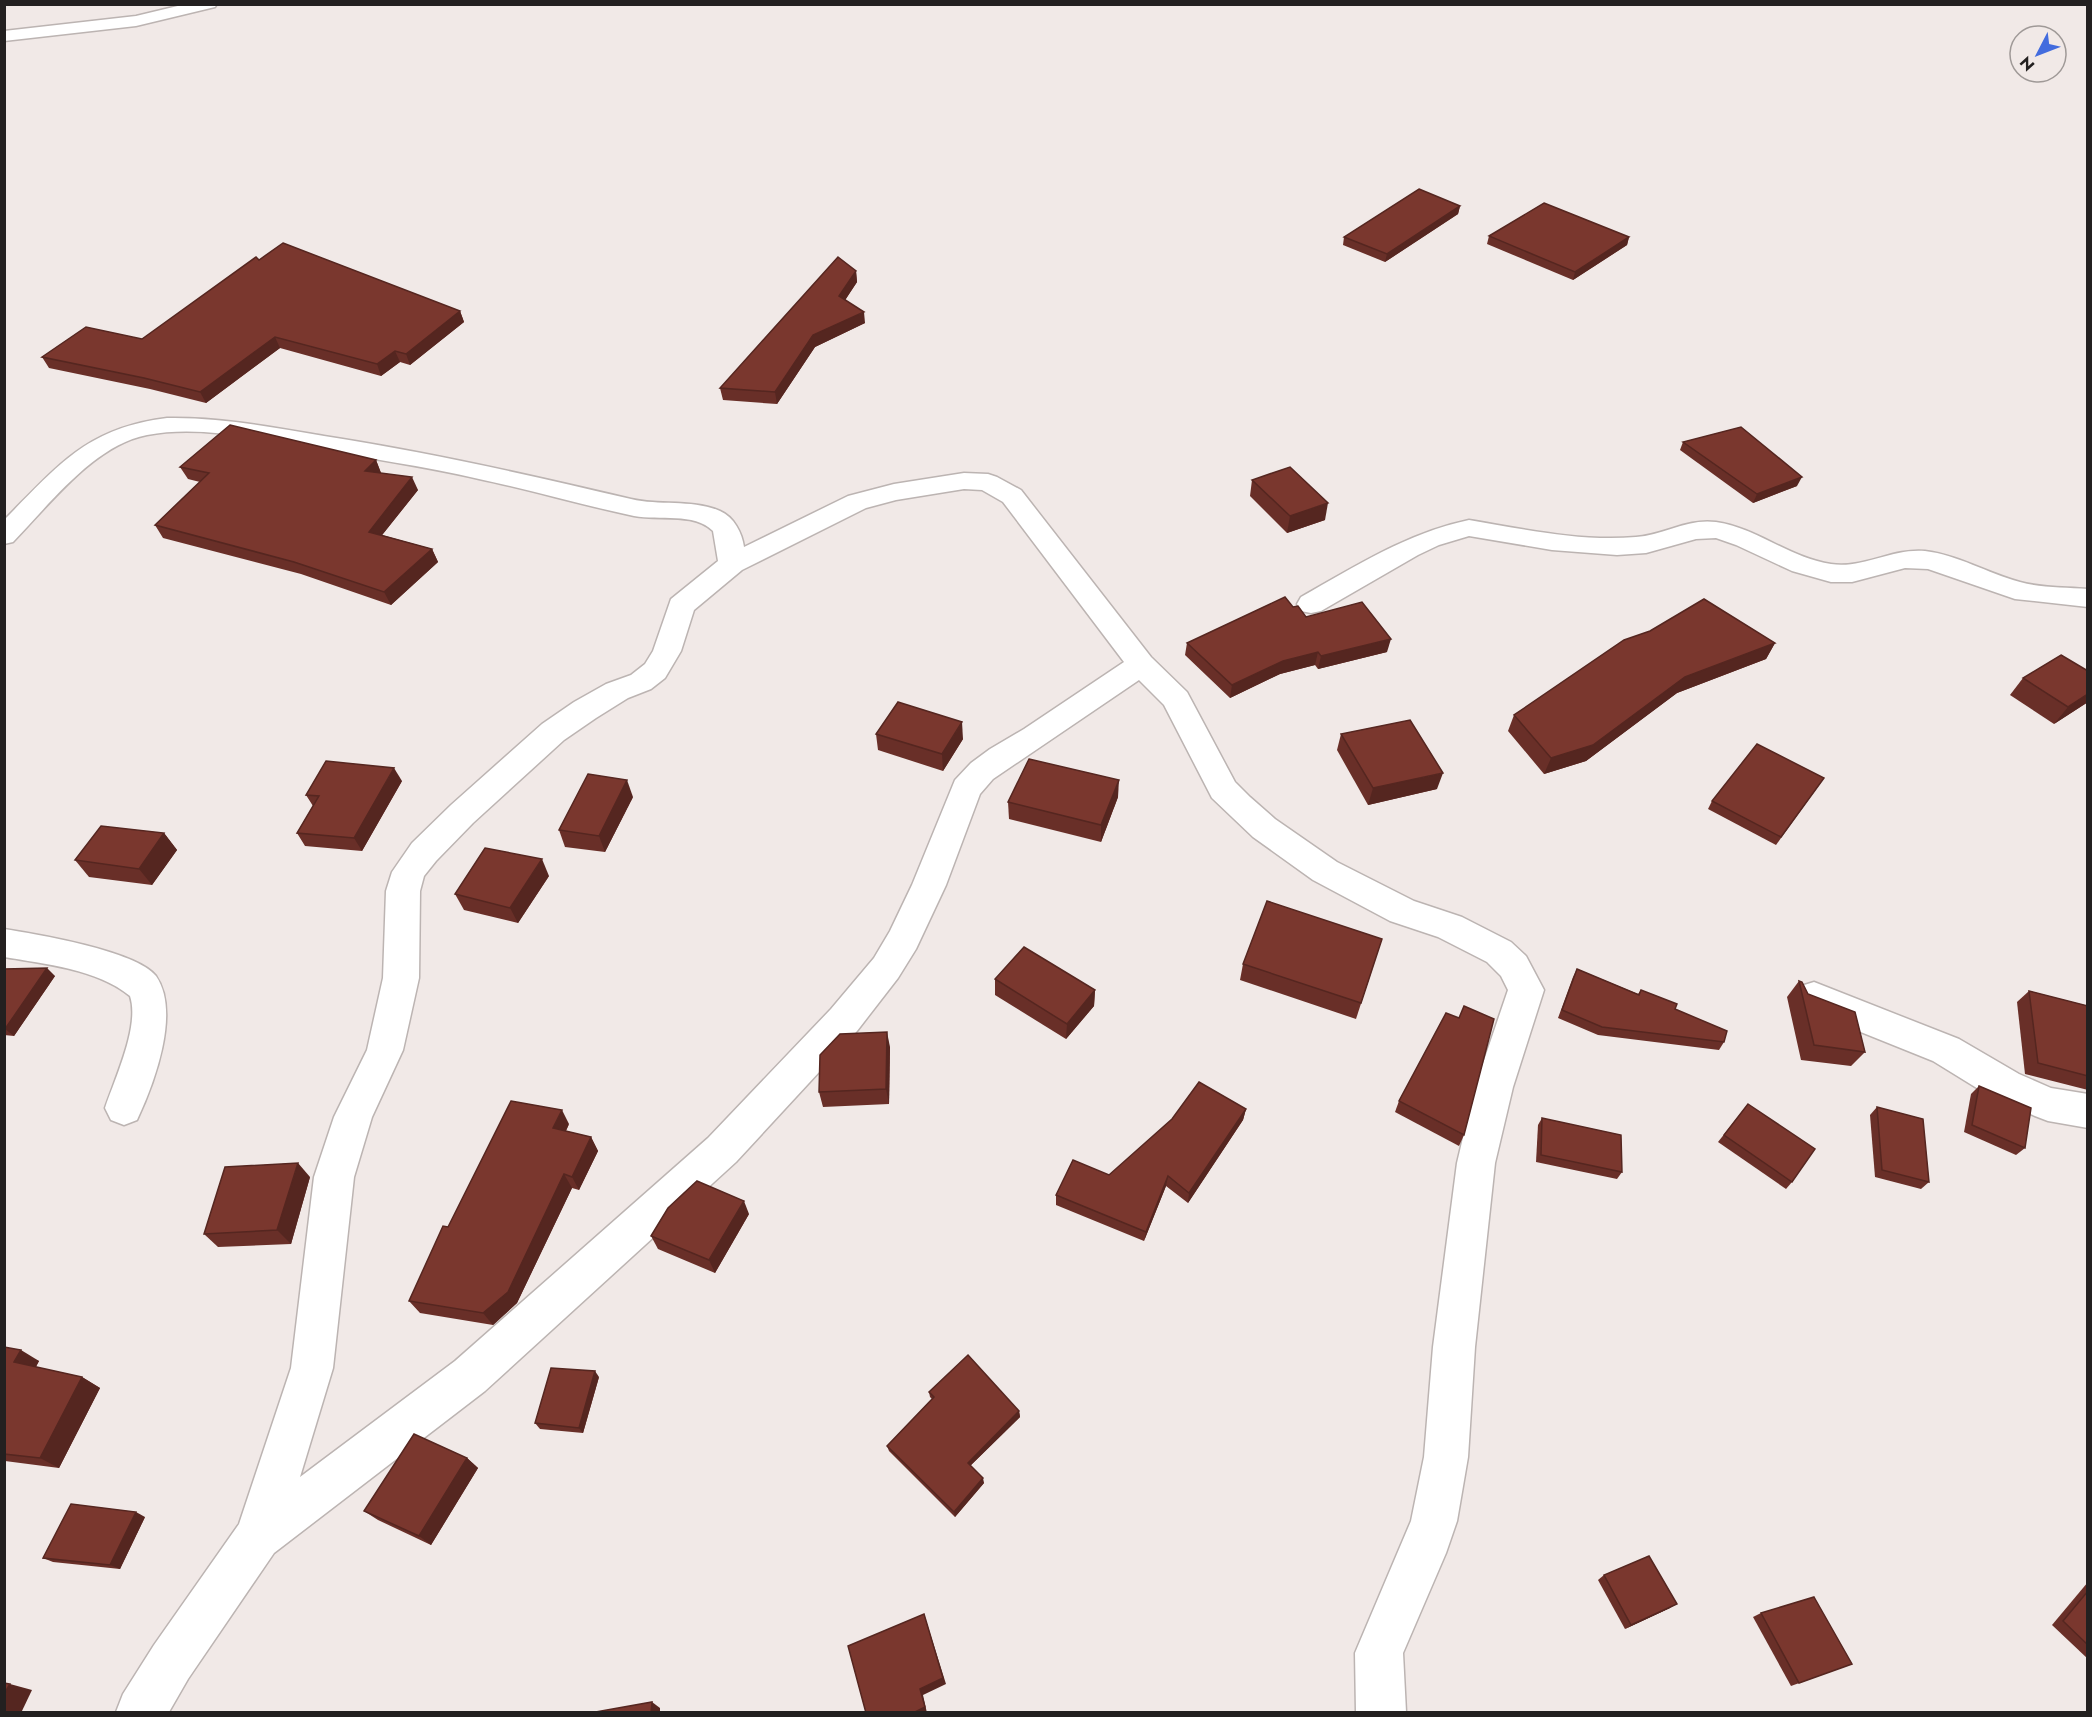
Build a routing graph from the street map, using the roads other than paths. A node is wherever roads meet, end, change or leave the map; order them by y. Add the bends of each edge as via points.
1 (209, 4) edge
2 (4, 36) edge
3 (4, 536) edge
4 (732, 564) junction
5 (2088, 598) edge
6 (1311, 604) dead end
7 (1141, 664) junction
8 (4, 943) edge
9 (1810, 996) edge
10 (124, 1108) dead end
11 (2088, 1112) edge
12 (258, 1537) junction
13 (171, 1662) junction
14 (141, 1713) edge
15 (170, 1713) edge
16 (1381, 1713) edge

1 - 2 street via 136,21
3 - 4 street via 85,456 105,443 145,428 202,426 253,429 377,451 639,509 712,518 726,529 732,544
4 - 7 street via 857,502 922,486 988,482 1012,496
4 - 12 street via 681,606 667,651 655,671 553,732 462,814 409,872 403,891 401,978 385,1050 353,1117 334,1177 312,1368
5 - 6 street via 2017,591 1936,562 1914,559 1852,573 1831,573 1714,530 1694,531 1637,546 1599,546 1469,528 1414,547
7 - 12 street via 1001,757 966,788 929,885 886,968 844,1020 722,1150 470,1376
7 - 16 street via 1176,699 1223,790 1264,828 1325,871 1402,911 1450,927 1499,952 1514,966 1527,990 1494,1086 1476,1163 1454,1347 1446,1457 1434,1521 1379,1653
8 - 10 street via 53,951 120,973 142,985 149,1001 150,1022
9 - 11 street via 1946,1050 2006,1086 2048,1104
12 - 13 street
13 - 14 street
13 - 15 street

